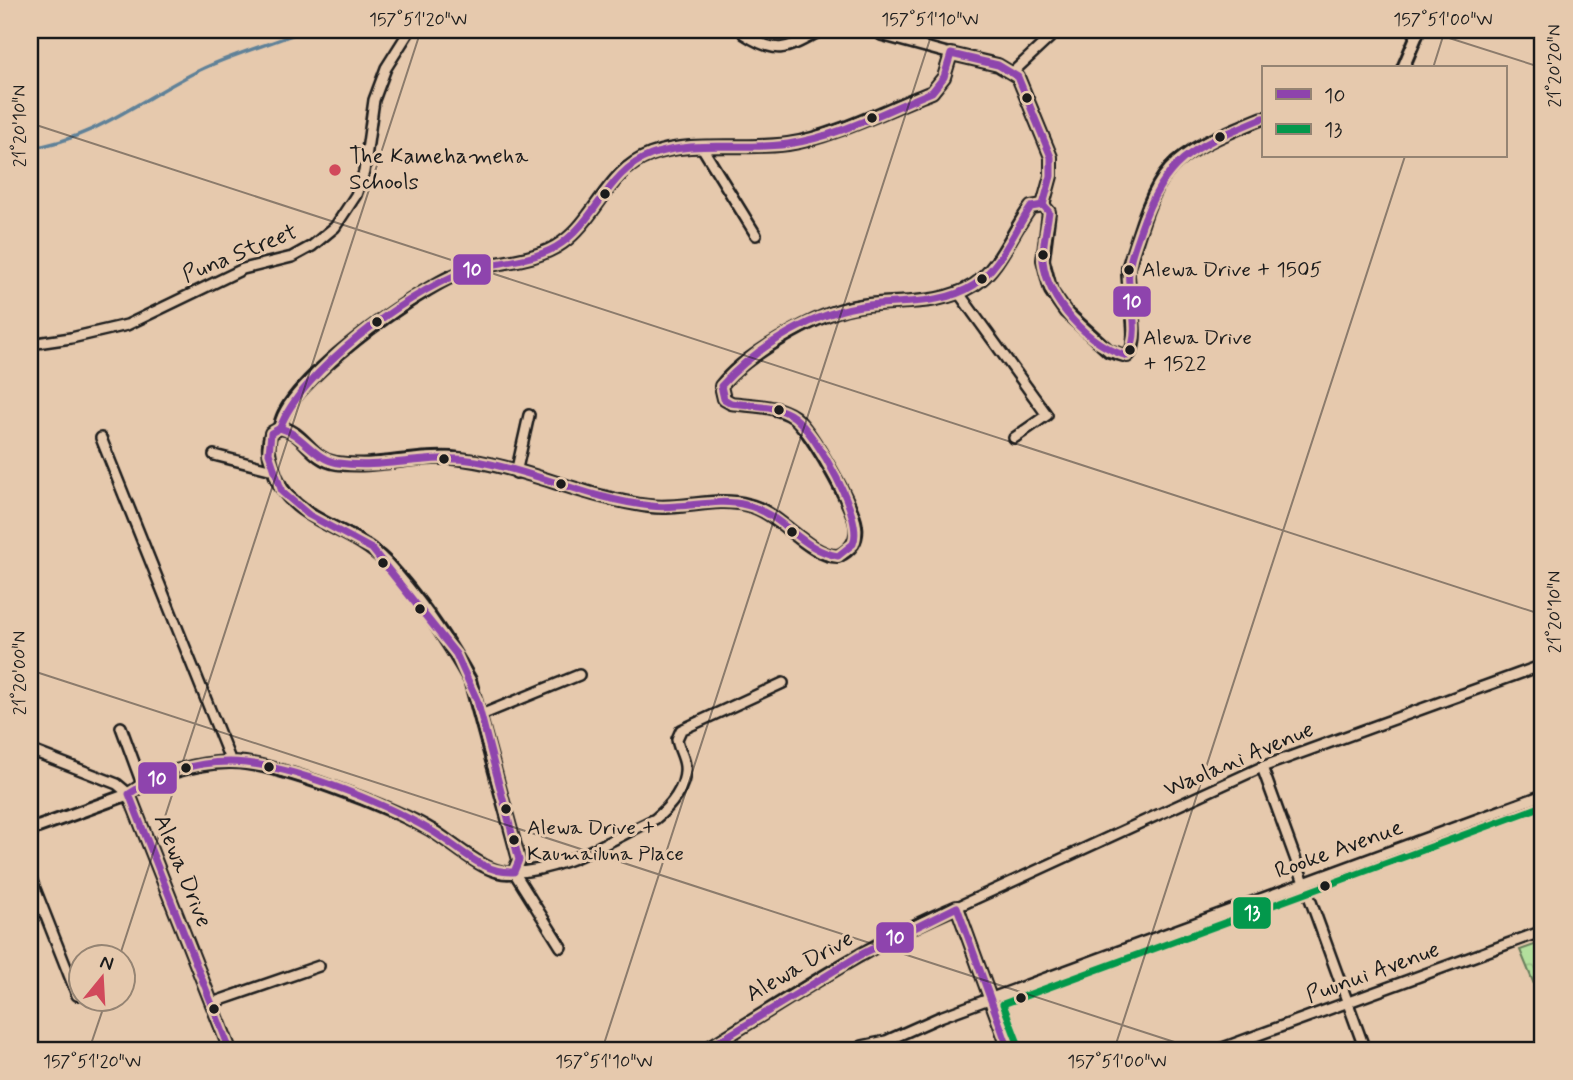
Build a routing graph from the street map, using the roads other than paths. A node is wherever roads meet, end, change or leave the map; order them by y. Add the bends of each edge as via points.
1 (410, 30) edge
2 (822, 30) edge
3 (878, 30) edge
4 (1058, 30) edge
5 (1419, 30) edge
6 (744, 34) dead end
7 (951, 54) junction
8 (1403, 66) edge
9 (1013, 72) junction
10 (1262, 118) edge
11 (703, 149) junction
12 (1043, 205) junction
13 (756, 235) dead end
14 (958, 292) junction
15 (30, 344) edge
16 (529, 415) dead end
17 (280, 428) junction
18 (101, 438) dead end
19 (1014, 438) dead end
20 (214, 455) dead end
21 (273, 470) junction
22 (516, 473) junction
23 (1543, 665) edge
24 (579, 675) dead end
25 (783, 683) dead end
26 (481, 715) junction
27 (121, 727) dead end
28 (30, 750) edge
29 (230, 762) junction
30 (1262, 767) junction
31 (142, 784) junction
32 (129, 794) junction
33 (1543, 796) edge
34 (30, 830) edge
35 (514, 872) junction
36 (30, 876) edge
37 (1303, 884) junction
38 (957, 907) junction
39 (1543, 931) edge
40 (561, 947) dead end
41 (319, 965) dead end
42 (66, 967) edge
43 (990, 998) junction
44 (212, 1003) junction
45 (1348, 1003) junction
46 (862, 1046) dead end
47 (230, 1050) edge
48 (705, 1050) edge
49 (1009, 1050) edge
50 (1217, 1050) edge
51 (1365, 1050) edge

1 - 15 street, Puna Street via 386,68 374,100 364,172 356,195 335,227 292,257 243,269 127,325
2 - 6 street via 791,47 765,48
3 - 7 street via 881,35
4 - 9 street
5 - 8 street
7 - 9 street
7 - 11 street via 944,78 932,92 858,121 790,144
9 - 12 street via 1051,157
10 - 12 street via 1194,148 1160,178 1128,268 1135,344 1127,356 1110,351 1056,301 1043,260 1049,219
11 - 13 street
11 - 17 street via 656,153 631,165 613,180 580,227 553,249 464,271 434,286 318,369 285,408
12 - 14 street via 1036,204 1024,215 985,275
14 - 19 street via 1047,415
14 - 22 street via 934,300 841,310 777,342 722,386 724,399 782,411 808,432 853,514 855,540 838,556 821,552 770,513 748,505 648,506
16 - 22 street
17 - 21 street via 268,441
17 - 22 street via 293,431 315,454 334,463 452,458
18 - 29 street
20 - 21 street
21 - 26 street via 282,492 294,505 350,535 386,563 456,654
23 - 30 street, Waolani Avenue
24 - 26 street
25 - 35 street via 681,730 677,738 685,766 683,784 655,819 552,866
26 - 35 street via 519,860
27 - 31 street
28 - 32 street via 117,784
29 - 31 street, Alewa Drive
29 - 35 street, Alewa Drive via 280,771 394,811 490,869
30 - 37 street
30 - 38 street, Waolani Avenue
31 - 32 street, Alewa Drive
32 - 34 street
32 - 44 street, Alewa Drive
33 - 37 street, Rooke Avenue
35 - 40 street
36 - 42 street
37 - 43 street, Rooke Avenue
37 - 45 street
38 - 43 street
38 - 48 street, Alewa Drive via 827,975
39 - 45 street, Puunui Avenue
41 - 44 street
43 - 46 street, Rooke Avenue via 886,1041
43 - 49 street
44 - 47 street, Alewa Drive
45 - 50 street, Puunui Avenue
45 - 51 street

